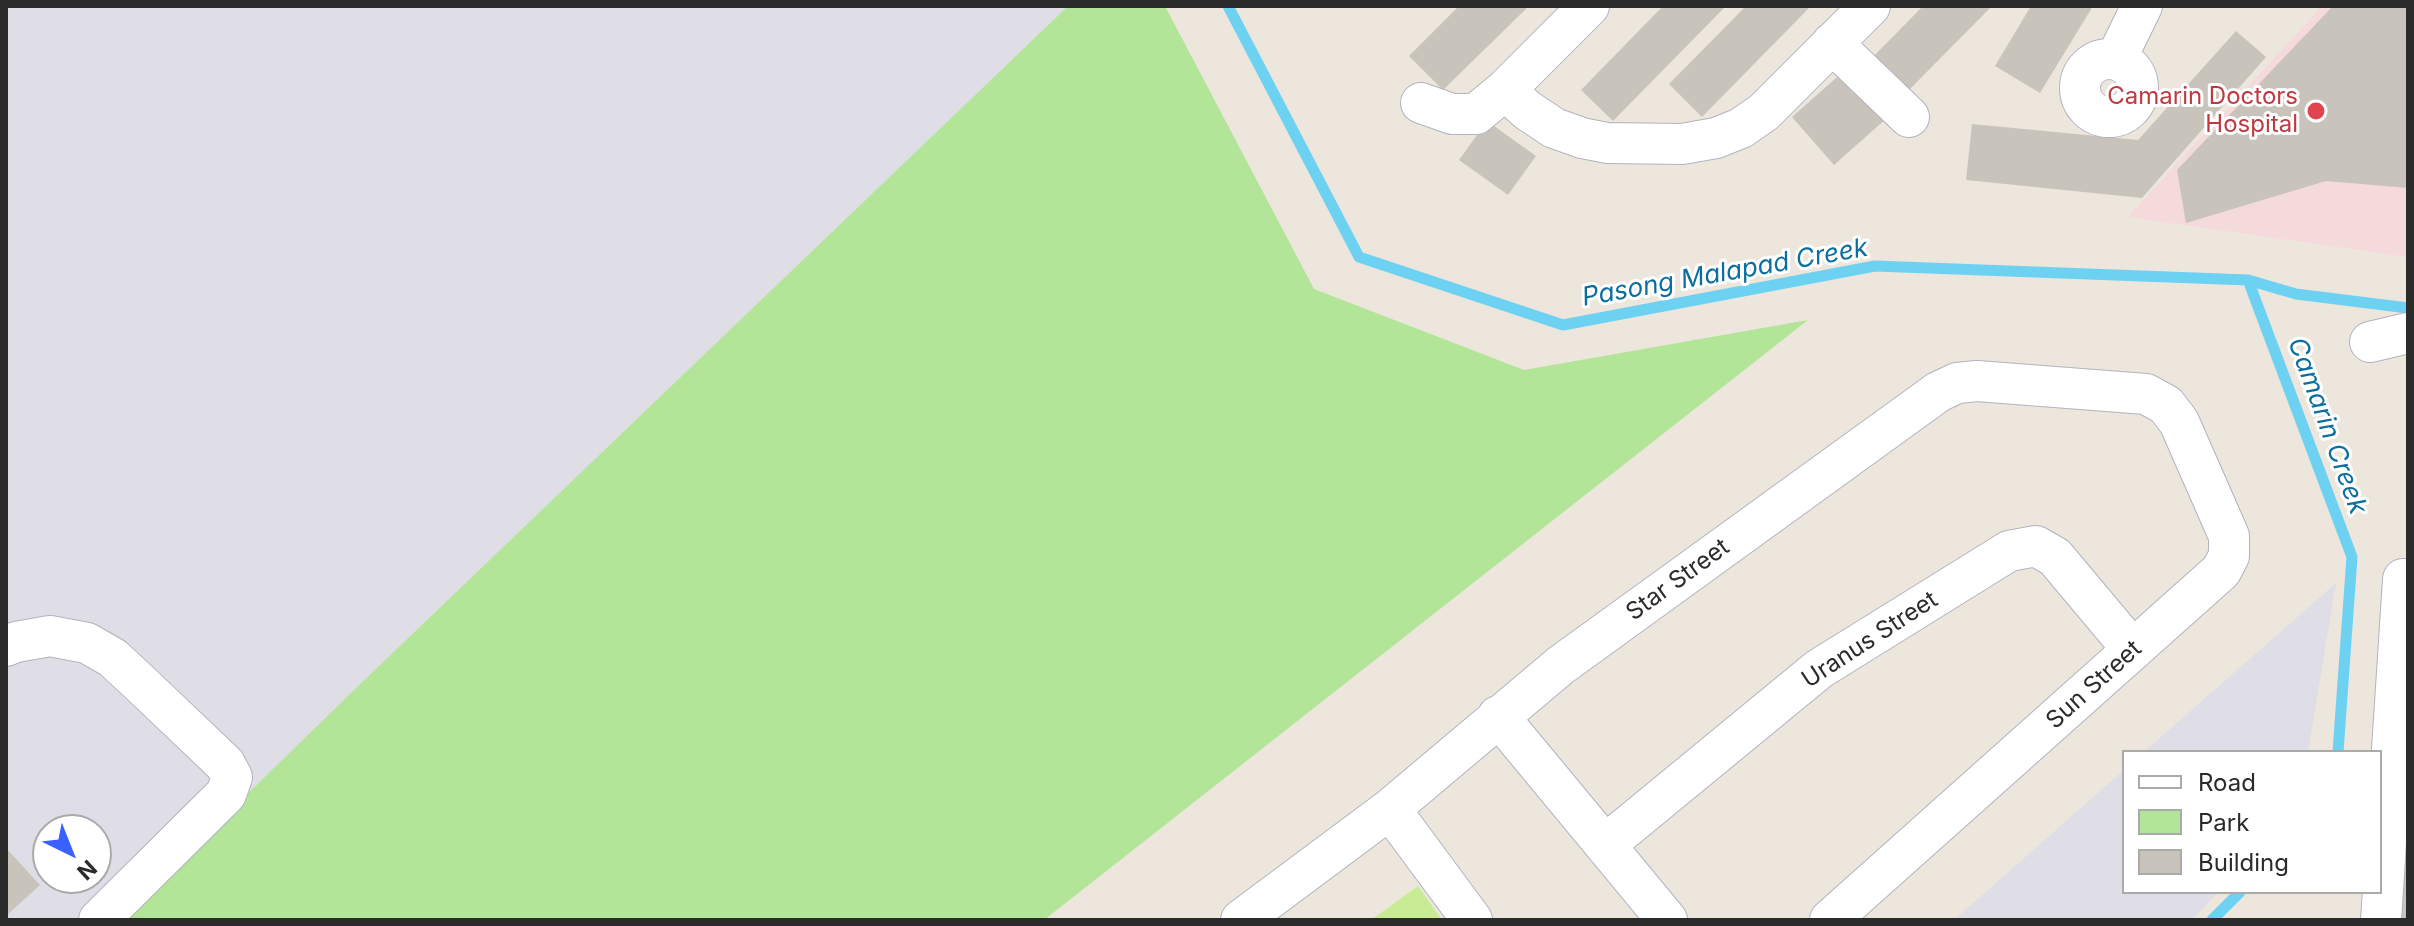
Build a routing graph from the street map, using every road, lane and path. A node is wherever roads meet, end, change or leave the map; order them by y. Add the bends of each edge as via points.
1 (1589, 6) edge
2 (1870, 6) edge
3 (2142, 6) edge
4 (1832, 43) junction
5 (2116, 59) dead end
6 (1505, 90) junction
7 (1421, 103) dead end
8 (1909, 117) dead end
9 (2166, 405) joint
10 (2403, 579) dead end
11 (6, 646) edge
12 (2133, 650) junction
13 (1498, 716) junction
14 (1390, 809) junction
15 (1605, 845) junction
16 (99, 920) edge
17 (1241, 920) edge
18 (1472, 920) edge
19 (1667, 920) edge
20 (1830, 920) edge
21 (2381, 920) edge

1 - 6 street
2 - 4 street
3 - 5 street
4 - 6 street via 1764,112 1741,128 1682,144 1582,138 1554,128
4 - 8 street
6 - 7 street via 1486,108 1466,116
9 - 12 street, Sun Street via 2179,422 2229,536 2229,556 2221,571
9 - 13 street, Star Street via 2146,394 1957,383 1561,665
10 - 21 street
11 - 16 street via 50,636 87,643 113,658 225,764 232,777 226,794
12 - 15 street, Uranus Street via 2055,557 2036,546 2009,551 1819,669
12 - 20 street, Sun Street
13 - 14 street, Star Street
13 - 15 street
14 - 17 street, Star Street
14 - 18 street
15 - 19 street

